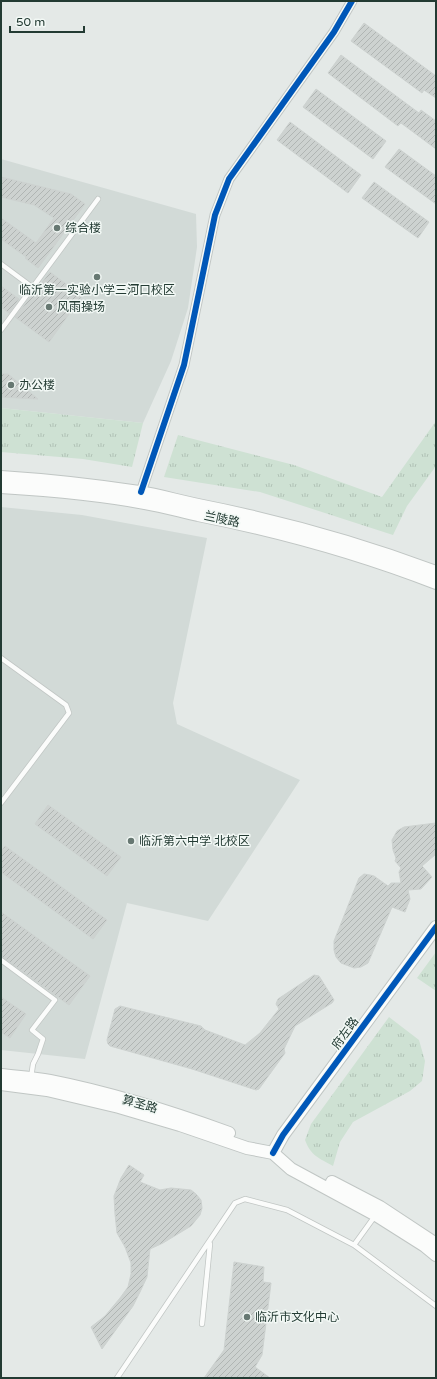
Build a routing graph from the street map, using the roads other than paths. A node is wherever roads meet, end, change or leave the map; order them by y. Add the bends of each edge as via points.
1 (352, 1) edge
2 (98, 199) dead end
3 (1, 264) edge
4 (32, 287) junction
5 (1, 330) edge
6 (1, 477) edge
7 (1, 486) edge
8 (142, 492) junction
9 (436, 572) edge
10 (436, 583) edge
11 (1, 658) edge
12 (1, 802) edge
13 (436, 927) edge
14 (436, 935) edge
15 (1, 960) edge
16 (1, 1075) edge
17 (30, 1078) junction
18 (1, 1084) edge
19 (273, 1153) junction
20 (376, 1215) junction
21 (210, 1242) junction
22 (436, 1244) edge
23 (354, 1245) junction
24 (436, 1255) edge
25 (436, 1306) edge
26 (202, 1324) dead end
27 (117, 1378) edge

1 - 8 street via 334,32 229,179 215,215 184,366
2 - 4 lane
3 - 4 lane
4 - 5 lane
6 - 8 main road, 兰陵路
7 - 10 main road, 兰陵路 via 53,490 145,503 249,525 352,553
8 - 9 main road, 兰陵路 via 284,524 355,544
11 - 12 lane via 66,706 69,713
13 - 19 main road, 府左路 via 283,1135
14 - 19 main road, 府左路 via 288,1138
15 - 17 lane via 55,1000 32,1030 43,1039
16 - 17 main road, 算圣路
17 - 19 main road, 算圣路 via 114,1096 176,1114 253,1142
18 - 19 main road, 算圣路 via 47,1090 119,1106 247,1148
19 - 20 main road, 算圣路 via 291,1169
19 - 22 main road, 算圣路 via 380,1207
20 - 23 lane
20 - 24 main road, 算圣路
21 - 23 lane via 236,1203 245,1199 287,1210
21 - 26 lane
21 - 27 lane
23 - 25 lane

